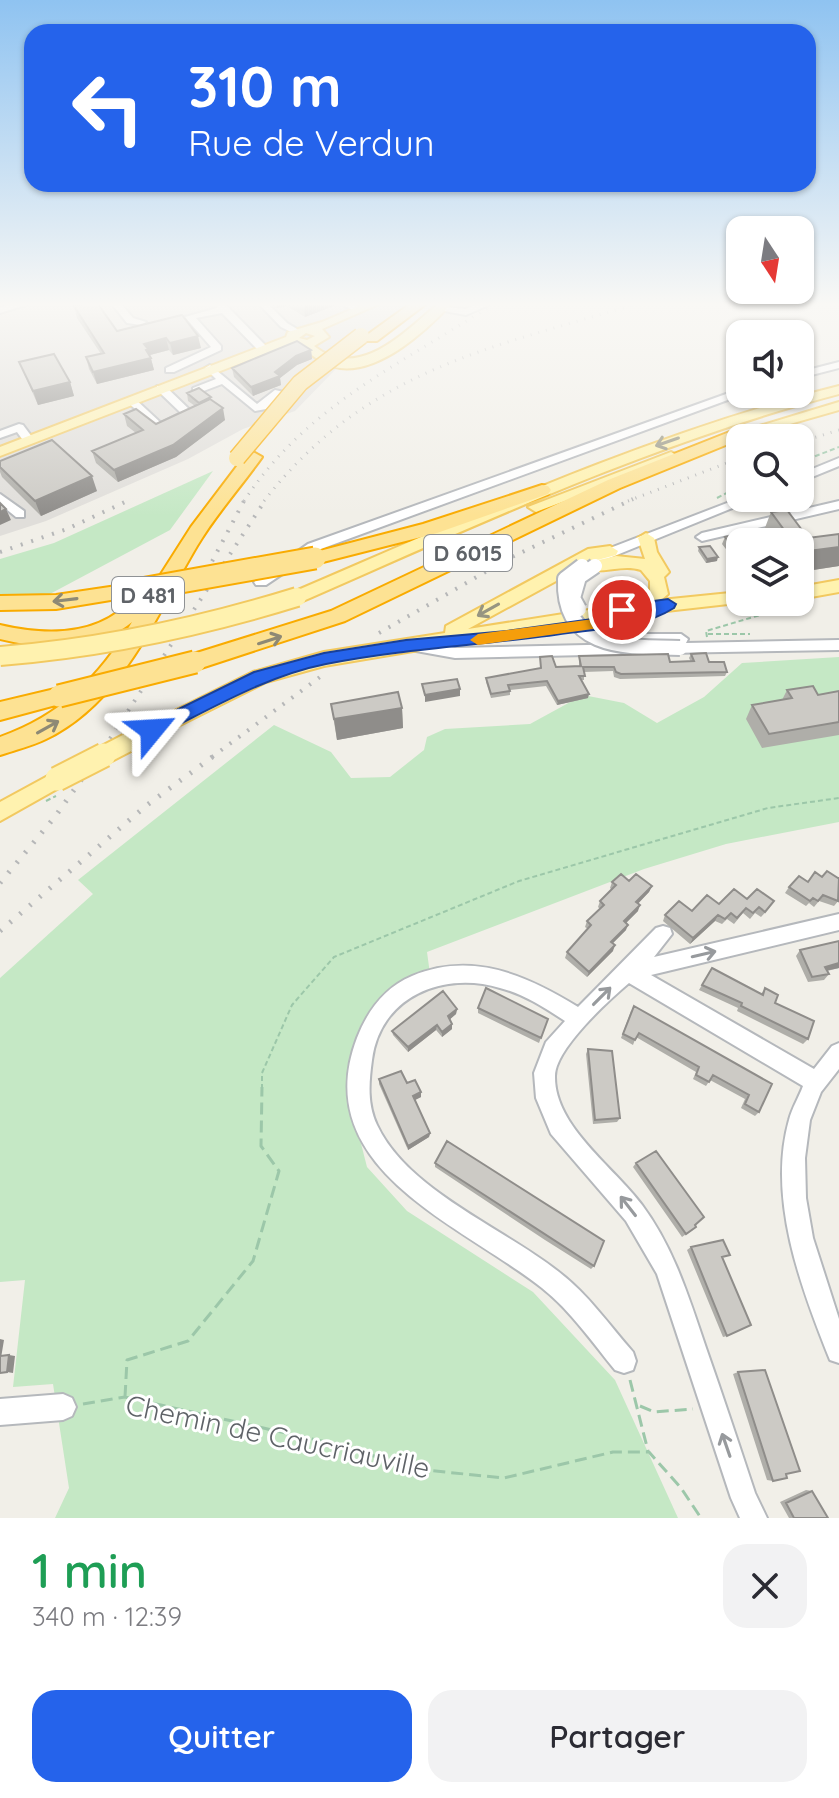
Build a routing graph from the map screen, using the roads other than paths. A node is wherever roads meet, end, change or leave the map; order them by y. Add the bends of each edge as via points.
1 (217, 375) junction
2 (325, 375) edge
3 (161, 388) junction
4 (197, 390) edge
5 (839, 390) edge
6 (279, 392) dead end
7 (726, 397) edge
8 (130, 400) junction
9 (839, 406) edge
10 (745, 424) edge
11 (749, 424) edge
12 (726, 430) edge
13 (726, 431) edge
14 (726, 432) edge
15 (0, 435) edge
16 (29, 441) junction
17 (4, 450) edge
18 (245, 458) junction
19 (23, 460) edge
20 (839, 462) edge
21 (814, 472) edge
22 (542, 490) junction
23 (0, 498) edge
24 (839, 505) edge
25 (726, 508) edge
26 (20, 514) dead end
27 (702, 537) dead end
28 (646, 538) junction
29 (610, 551) junction
30 (588, 566) junction
31 (261, 582) dead end
32 (839, 586) edge
33 (814, 592) edge
34 (669, 596) junction
35 (297, 597) junction
36 (726, 599) edge
37 (0, 603) edge
38 (726, 605) edge
39 (622, 610) junction
40 (648, 617) junction
41 (0, 632) edge
42 (438, 638) junction
43 (708, 643) junction
44 (839, 644) edge
45 (408, 645) junction
46 (680, 648) junction
47 (0, 656) edge
48 (0, 711) edge
49 (0, 746) edge
50 (57, 779) junction
51 (0, 797) edge
52 (0, 812) edge
53 (839, 922) edge
54 (663, 934) dead end
55 (628, 972) junction
56 (579, 1019) junction
57 (839, 1053) edge
58 (815, 1081) junction
59 (839, 1351) edge
60 (624, 1361) road end
61 (63, 1407) road end
62 (0, 1412) edge
63 (754, 1518) edge

1 - 3 main road
1 - 4 street
1 - 6 street via 255,408
2 - 18 highway, D 481
3 - 8 main road
3 - 8 street via 188,414 160,428
5 - 10 main road, D 6015
7 - 31 street via 313,547
8 - 16 main road
9 - 11 main road, D 6015
12 -> 22 main road, D 6015 via 629,456
13 - 35 main road via 404,561
48 -> 14 highway, D 6015, bridge via 195,662 338,616
15 - 16 street via 19,427
16 - 17 main road
17 - 19 street
18 - 41 highway, D 481 via 130,613 103,630 71,639 39,640
49 -> 18 highway, D 481 via 54,725 91,698 127,651
20 - 21 street
22 - 35 main road
22 -> 37 highway, D 6015, bridge via 384,544 130,591 56,602
23 - 26 street
24 - 27 street
25 - 28 street
28 - 29 street
28 - 34 main road
29 - 30 street
29 -> 42 main road via 594,553
30 - 39 main road via 622,559 646,566 655,576 660,587 655,599
30 - 43 street, bridge via 573,598 601,631 633,639
30 - 46 street, bridge via 565,579 563,592 577,627 618,645
32 - 33 main road
34 - 36 main road
34 - 39 main road
34 - 40 main road
35 - 47 main road, bridge via 172,631
38 - 40 main road
39 - 42 main road
40 - 45 main road
42 - 45 main road
43 - 44 street
43 - 46 street
45 - 46 street via 455,653
45 - 50 main road, bridge via 324,659 260,677
50 - 51 main road
50 - 52 main road
55 -> 53 street
54 - 55 street
56 -> 55 street
55 - 58 street
56 - 60 street via 536,992 490,974 452,972 414,984 386,1004 369,1030 359,1064 359,1100 373,1144 408,1184 553,1281
63 -> 56 street via 667,1268 634,1213 559,1126 546,1098 544,1073 553,1049
57 - 58 street
58 - 59 street via 797,1125 794,1183 802,1247
61 - 62 street

